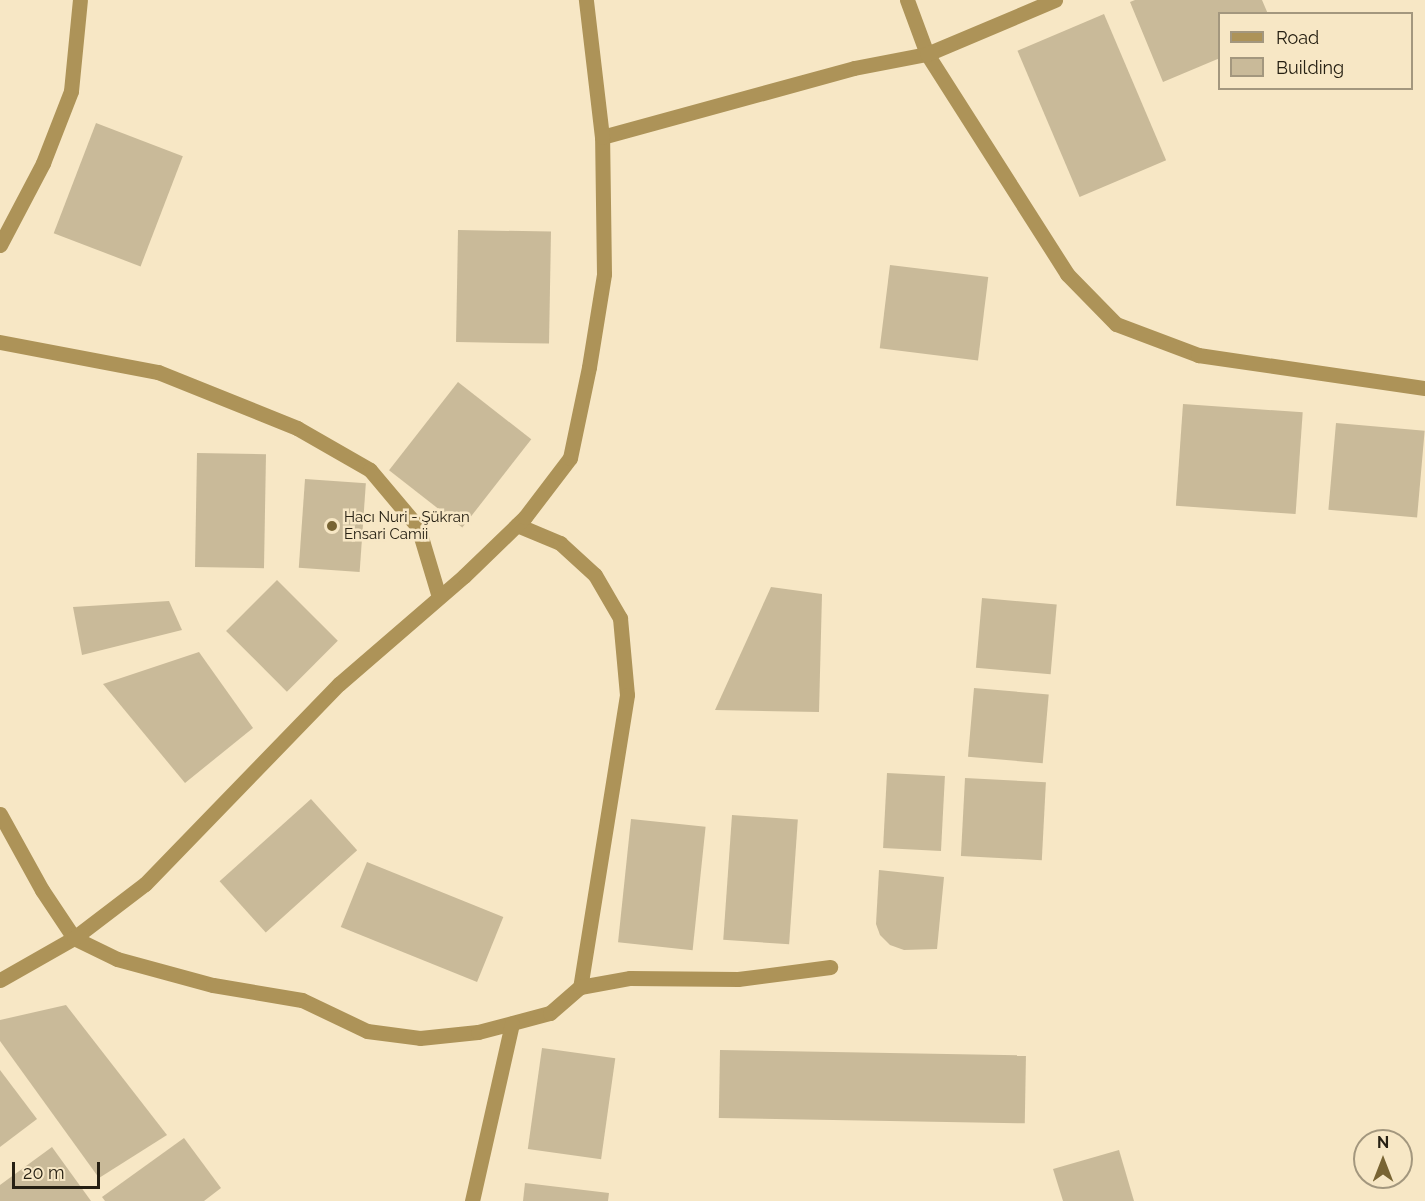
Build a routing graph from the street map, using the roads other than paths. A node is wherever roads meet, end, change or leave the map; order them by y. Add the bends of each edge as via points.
1 (80, 0) edge
2 (586, 0) edge
3 (907, 0) edge
4 (1054, 0) edge
5 (927, 54) junction
6 (602, 137) junction
7 (0, 245) edge
8 (0, 342) edge
9 (1425, 388) edge
10 (517, 525) junction
11 (439, 597) junction
12 (0, 814) edge
13 (74, 938) junction
14 (830, 967) dead end
15 (0, 980) edge
16 (580, 987) junction
17 (512, 1023) junction
18 (472, 1201) edge

1 - 7 street via 71,91 43,163
2 - 6 street
3 - 5 street
4 - 5 street
5 - 6 street via 854,68
5 - 9 street via 1067,274 1116,324 1198,355
6 - 10 street via 604,274 570,458
8 - 11 street via 158,372 297,428 370,470 418,527
10 - 11 street
10 - 16 street via 560,543 595,575 620,618 627,695
11 - 13 street via 339,684 145,884
12 - 13 street
13 - 15 street
13 - 17 street via 117,960 213,985 302,1000 367,1031 420,1038 478,1032
14 - 16 street via 738,979 630,978
16 - 17 street via 550,1013
17 - 18 street

